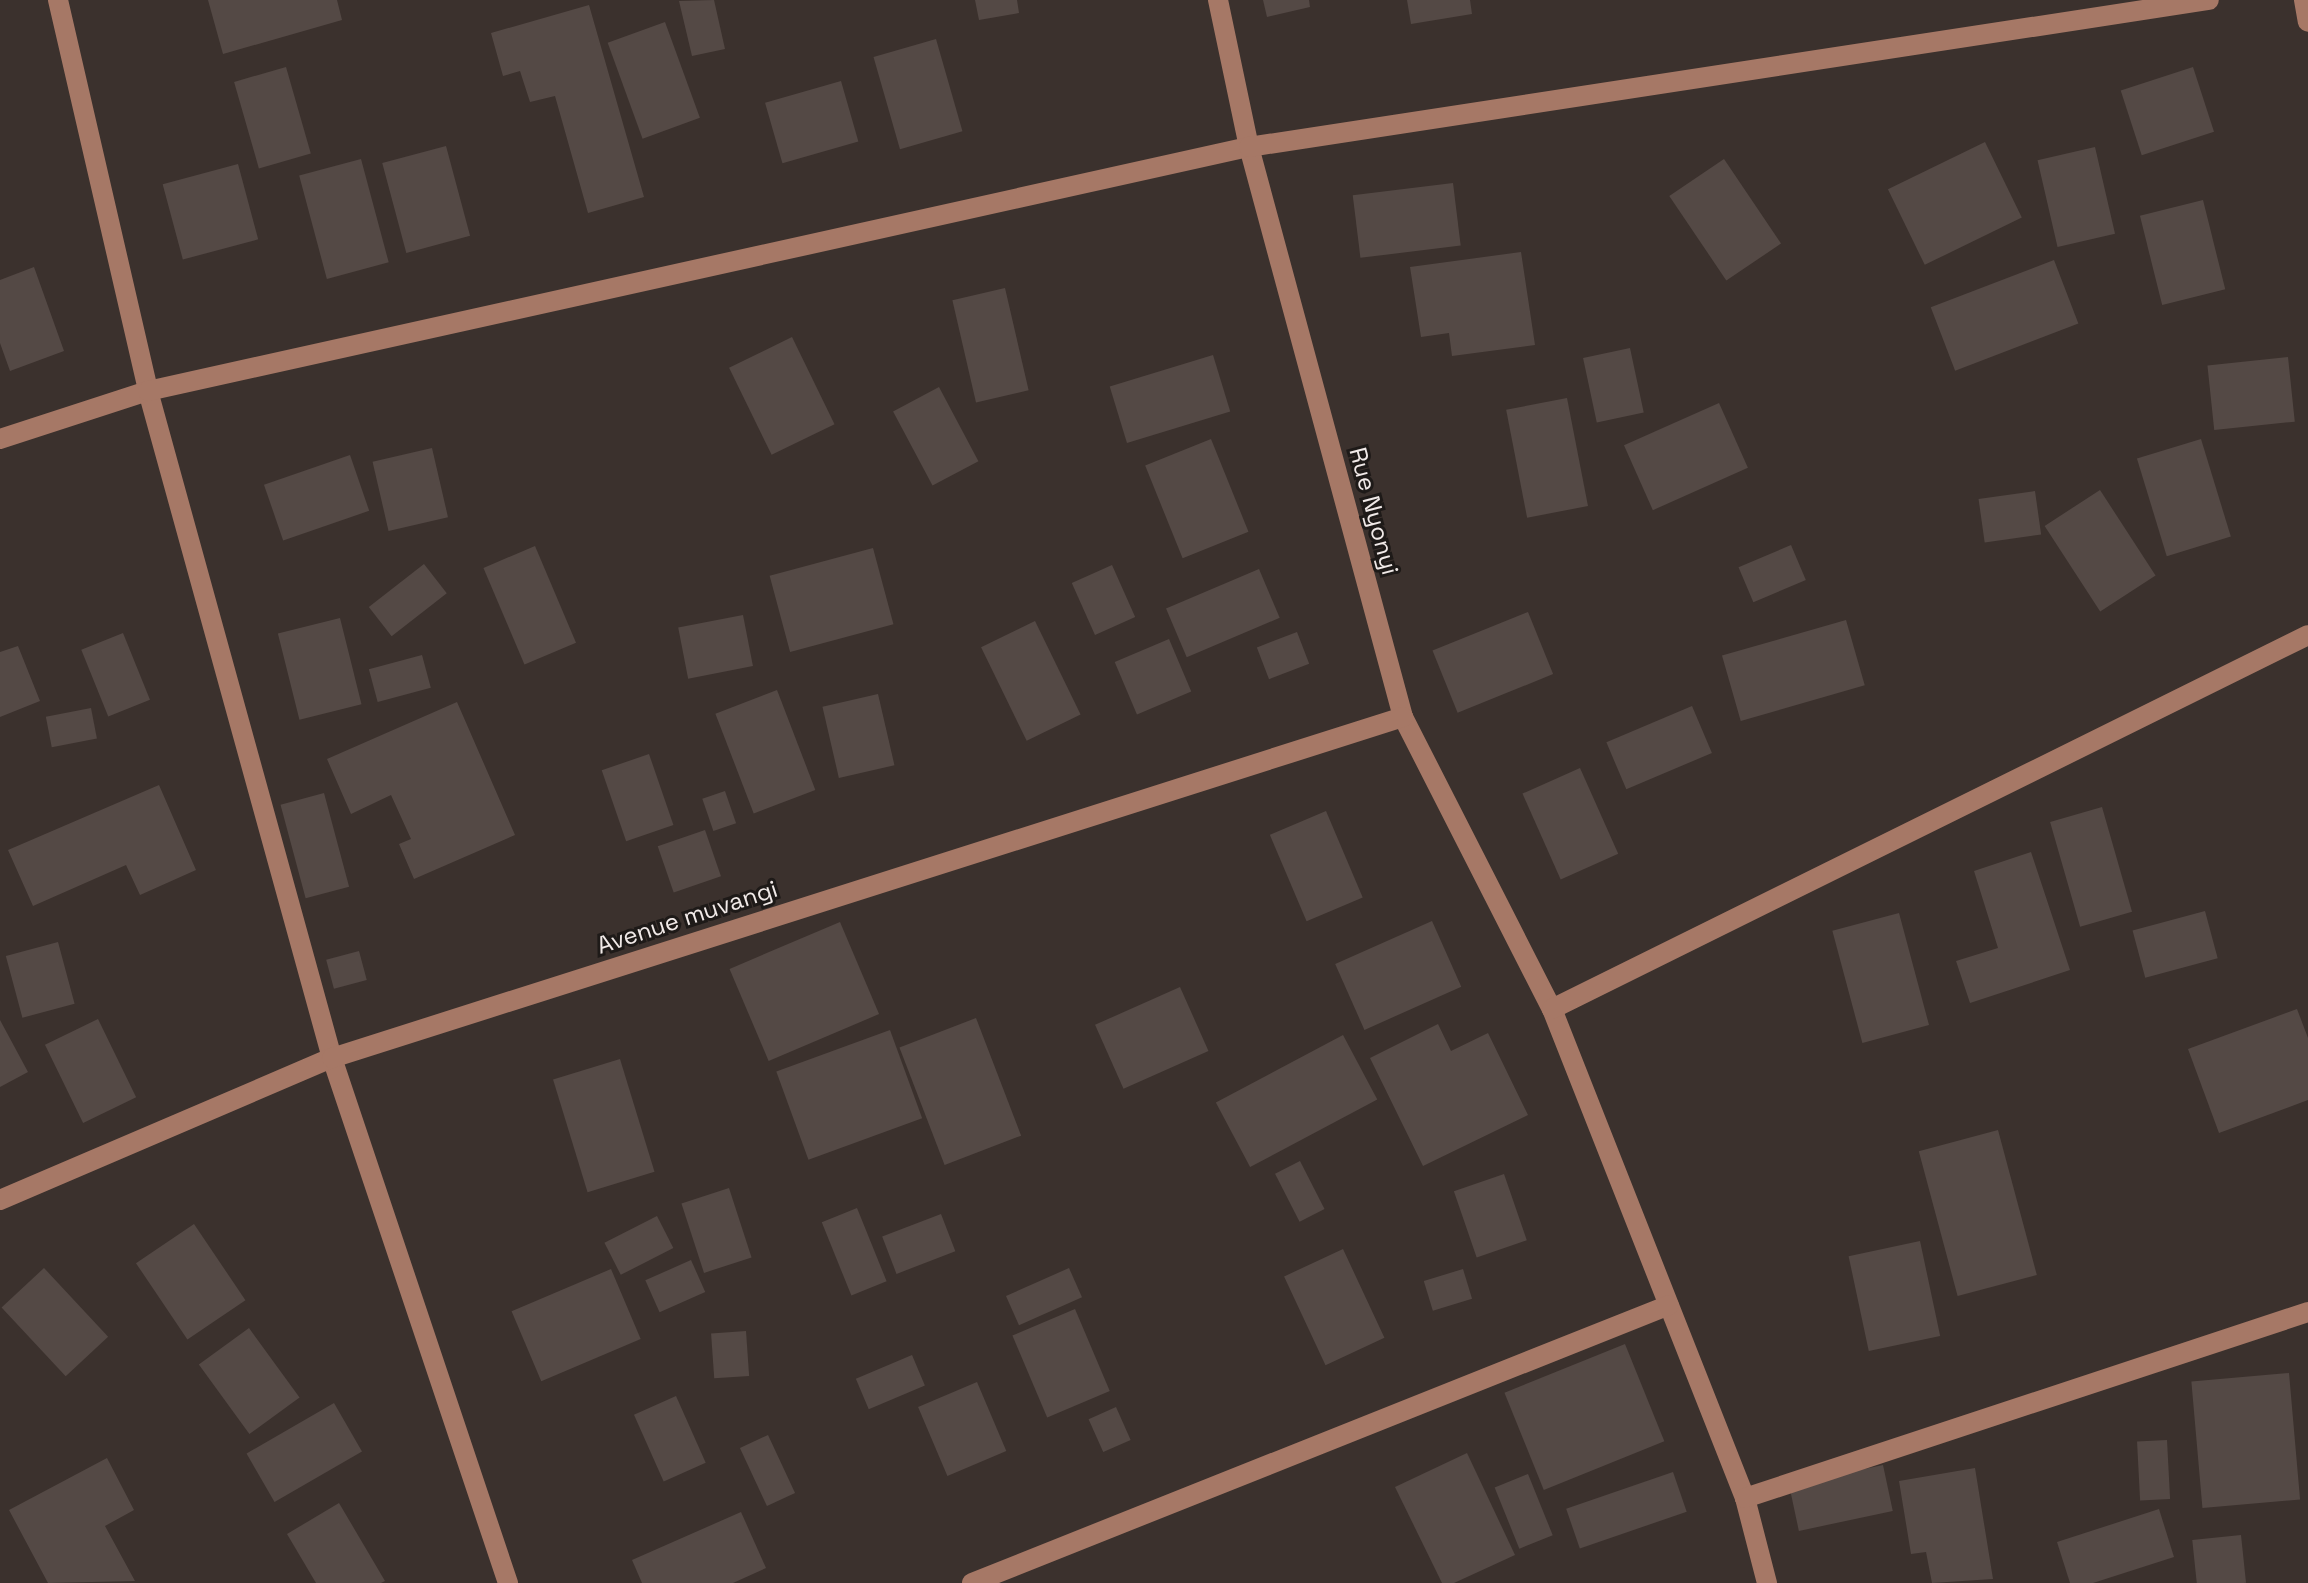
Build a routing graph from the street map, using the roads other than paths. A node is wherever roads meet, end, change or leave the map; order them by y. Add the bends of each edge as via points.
1 (58, 0) edge
2 (1218, 0) edge
3 (2209, 0) edge
4 (2304, 0) edge
5 (2308, 22) edge
6 (1249, 147) junction
7 (148, 391) junction
8 (0, 439) edge
9 (2308, 635) edge
10 (1403, 717) junction
11 (1552, 1009) junction
12 (332, 1058) junction
13 (0, 1200) edge
14 (1669, 1305) junction
15 (2308, 1312) edge
16 (1745, 1498) junction
17 (508, 1583) edge
18 (972, 1583) edge
19 (1767, 1583) edge

1 - 7 street
2 - 6 street, Rue Nyonyi
3 - 6 street
4 - 5 street
6 - 7 street
6 - 10 street, Rue Nyonyi
7 - 8 street
7 - 12 street
9 - 11 street
10 - 11 street, Rue Nyonyi
10 - 12 street, Avenue muvangi
11 - 14 street, Rue Nyonyi
12 - 13 street, Avenue muvangi
12 - 17 street
14 - 16 street, Rue Nyonyi
14 - 18 street
15 - 16 street
16 - 19 street, Rue Nyonyi

